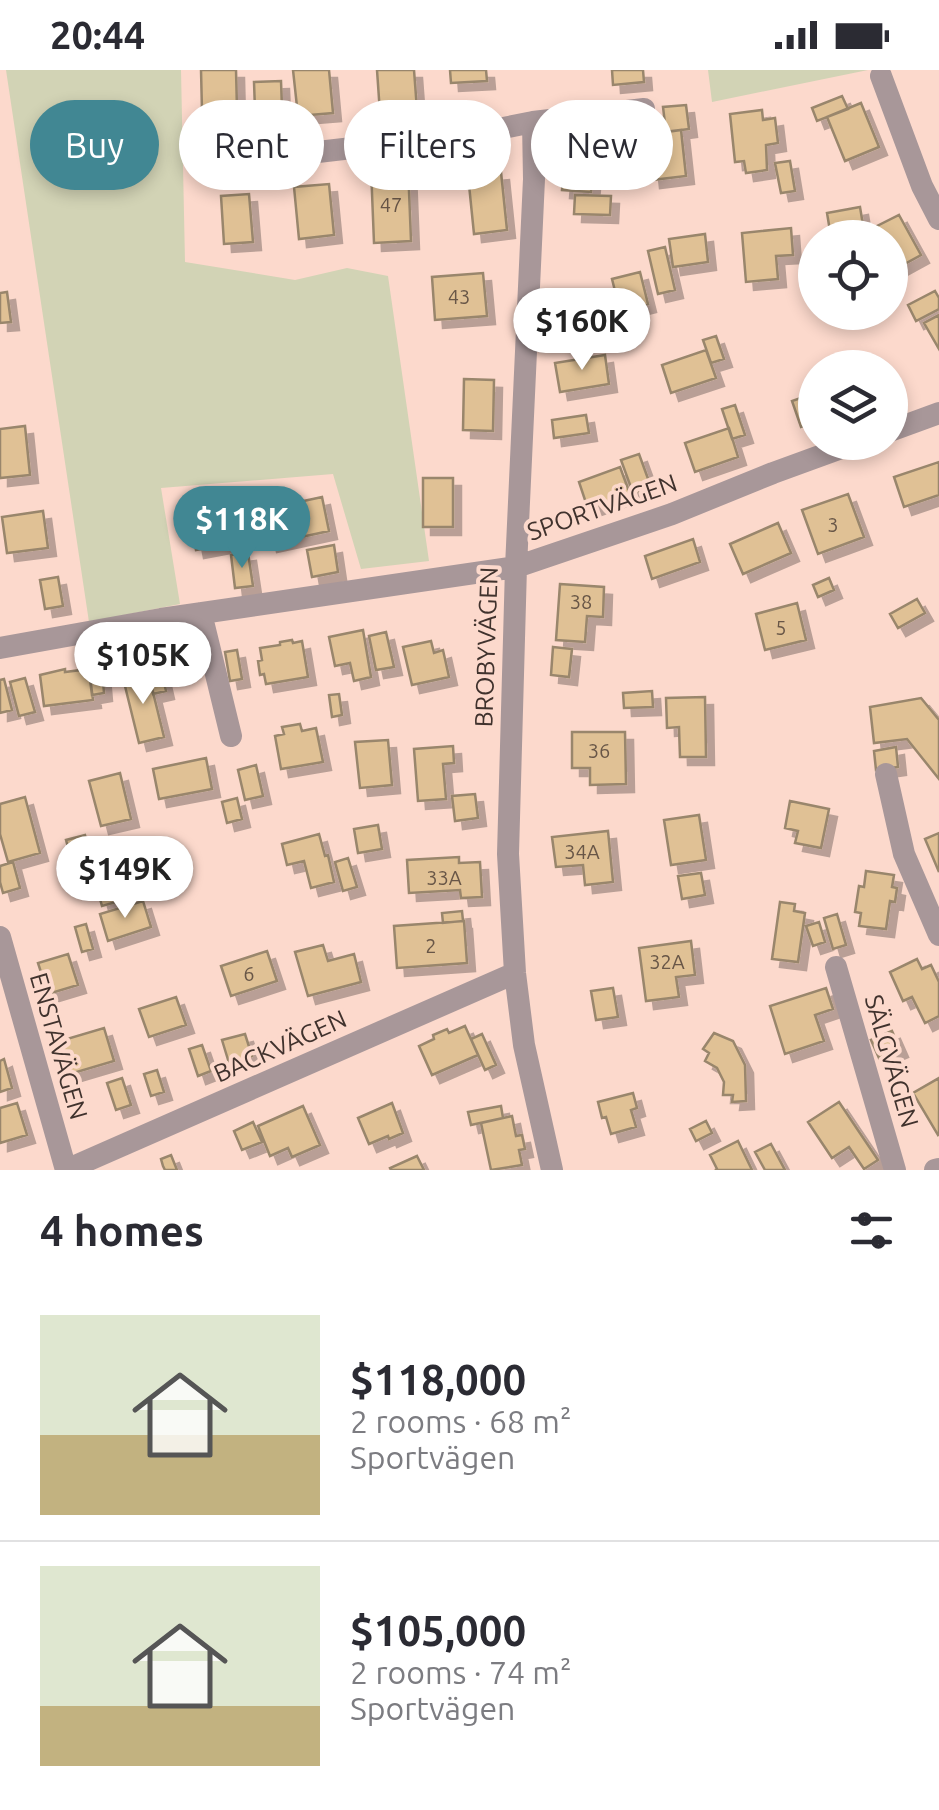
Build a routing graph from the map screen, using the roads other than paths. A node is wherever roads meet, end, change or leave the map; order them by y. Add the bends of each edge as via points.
1 (880, 76) dead end
2 (531, 122) edge
3 (324, 151) edge
4 (533, 190) edge
5 (939, 219) edge
6 (939, 414) edge
7 (908, 425) edge
8 (809, 460) edge
9 (516, 567) junction
10 (201, 613) junction
11 (0, 648) edge
12 (231, 736) dead end
13 (886, 774) dead end
14 (939, 935) edge
15 (0, 937) edge
16 (836, 967) dead end
17 (515, 973) junction
18 (66, 1170) edge
19 (552, 1170) edge
20 (894, 1170) edge

1 - 5 street
2 - 3 street
4 - 9 street, BROBYVÄGEN
6 - 7 street
8 - 9 street, SPORTVÄGEN
9 - 10 street, SPORTVÄGEN
9 - 17 street, BROBYVÄGEN via 508,854
10 - 11 street, SPORTVÄGEN
10 - 12 street
13 - 14 street via 904,854
15 - 18 street, ENSTAVÄGEN
16 - 20 street, SÄLGVÄGEN
17 - 18 street, BACKVÄGEN
17 - 19 street, BROBYVÄGEN

